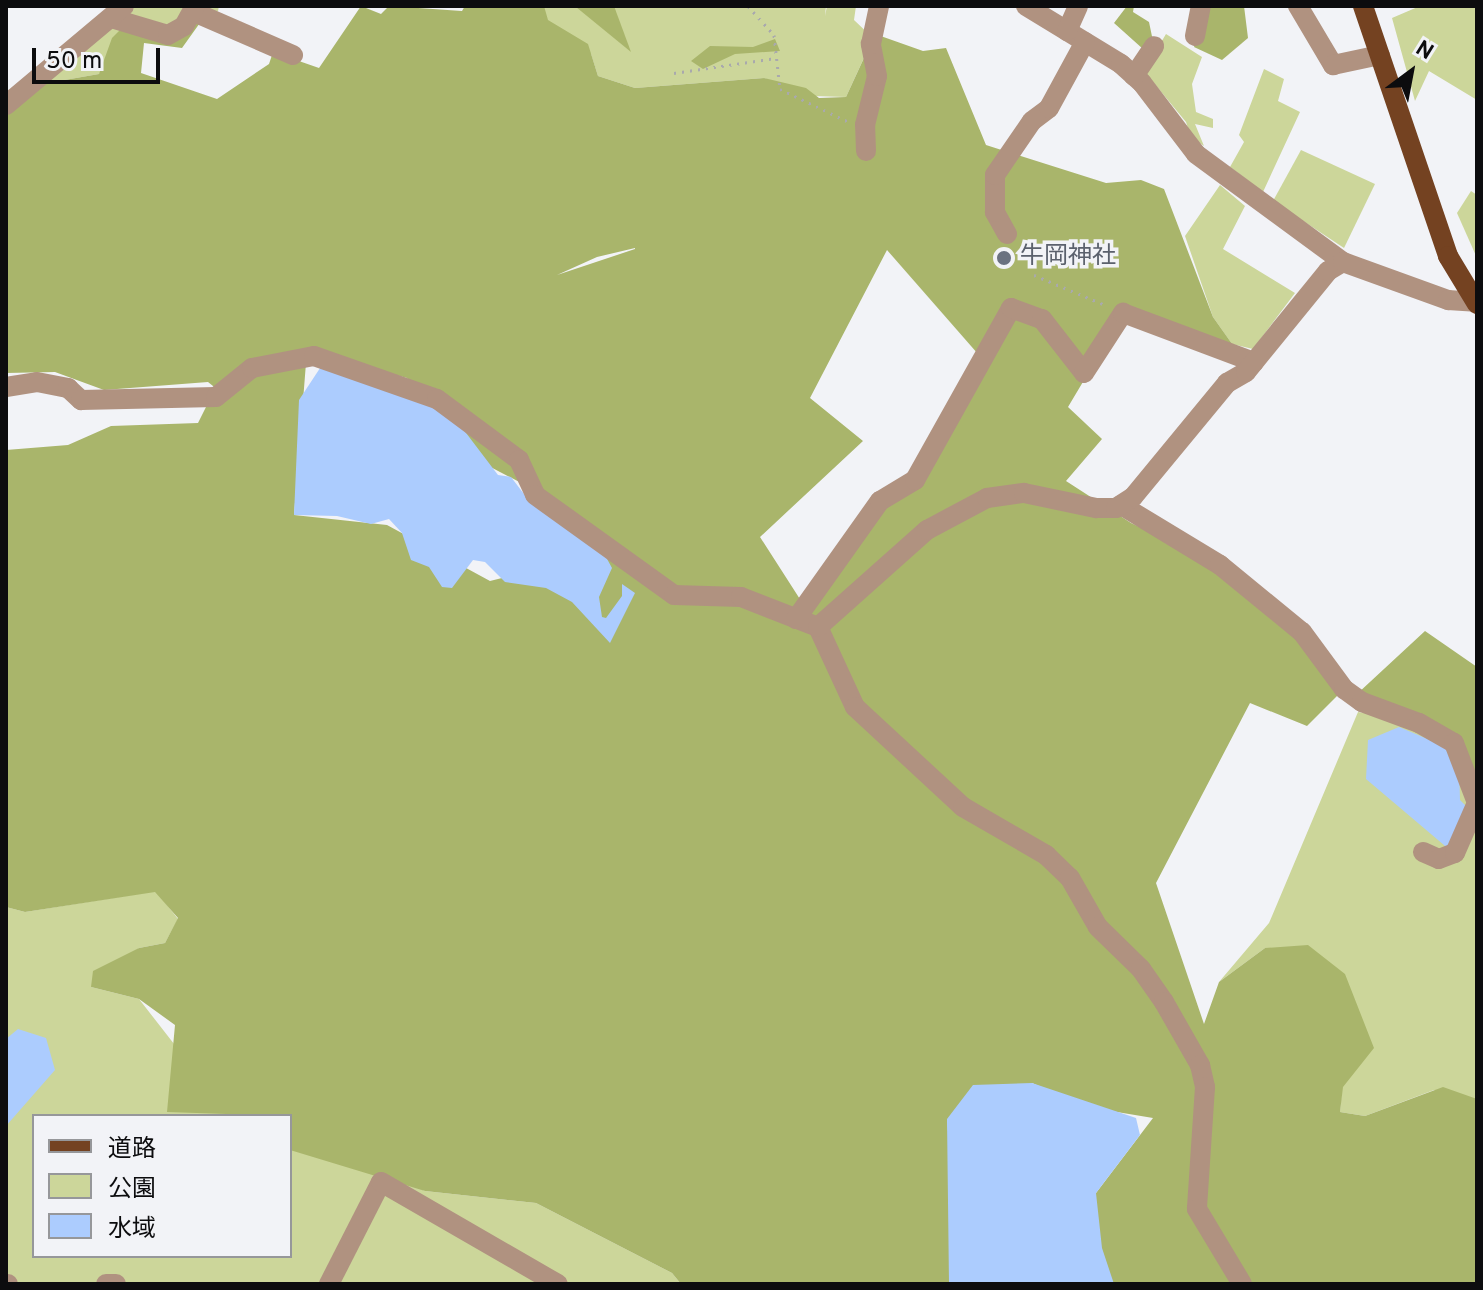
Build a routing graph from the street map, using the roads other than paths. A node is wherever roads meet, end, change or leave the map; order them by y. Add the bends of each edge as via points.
1 (879, 6) edge
2 (1026, 6) edge
3 (1078, 6) edge
4 (1201, 6) edge
5 (1298, 6) edge
6 (1363, 6) edge
7 (195, 9) edge
8 (118, 12) edge
9 (1067, 31) junction
10 (1195, 36) dead end
11 (1085, 42) junction
12 (1154, 46) dead end
13 (293, 55) dead end
14 (1380, 55) junction
15 (1134, 76) junction
16 (6, 105) edge
17 (866, 144) road end
18 (1007, 234) dead end
19 (1343, 262) junction
20 (1476, 303) edge
21 (1254, 362) junction
22 (6, 387) edge
23 (1121, 505) junction
24 (796, 619) junction
25 (818, 627) junction
26 (1477, 803) edge
27 (1423, 852) dead end
28 (106, 1284) edge
29 (116, 1284) edge
30 (329, 1284) edge
31 (558, 1284) edge
32 (1242, 1284) edge

1 - 17 street via 871,44 877,76
2 - 9 street
3 - 9 street
4 - 10 street
5 - 14 street via 1333,65
6 - 14 main road
7 - 8 street via 168,35
7 - 13 street
8 - 16 street
9 - 11 street
11 - 15 street
11 - 18 street via 1049,108 1032,121 995,175 995,212
12 - 15 street
14 - 20 main road via 1448,256
15 - 19 street via 1196,154
19 - 20 street via 1448,300
19 - 21 street via 1328,271
21 - 23 street via 1227,383
21 - 24 street via 1123,313 1084,373 1042,319 1011,308 915,480 880,501
22 - 24 street via 37,382 68,388 81,400 216,397 252,368 314,356 437,399 519,460 535,495 674,595 741,597
23 - 25 street via 1096,508 1024,493 987,498 927,530
23 - 26 street via 1220,565 1302,632 1344,689 1362,702 1419,723 1454,743
24 - 25 street
25 - 32 street via 855,707 963,807 1046,855 1070,878 1098,927 1141,969 1164,1002 1200,1065 1205,1087 1197,1209
26 - 27 street via 1455,853 1439,859
28 - 29 street
30 - 31 street via 381,1182

